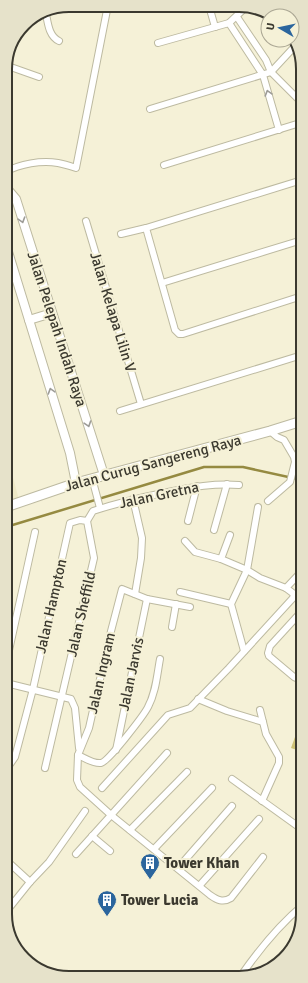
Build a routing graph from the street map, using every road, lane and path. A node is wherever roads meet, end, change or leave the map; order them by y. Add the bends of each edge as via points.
1 (107, 12) edge
2 (211, 12) edge
3 (241, 12) edge
4 (47, 16) edge
5 (237, 17) junction
6 (229, 23) junction
7 (215, 27) junction
8 (59, 41) dead end
9 (158, 43) dead end
10 (292, 49) edge
11 (12, 67) edge
12 (272, 72) junction
13 (263, 75) junction
14 (40, 77) dead end
15 (296, 97) edge
16 (150, 109) dead end
17 (296, 125) edge
18 (279, 130) junction
19 (164, 165) dead end
20 (12, 168) edge
21 (296, 182) edge
22 (12, 194) edge
23 (16, 199) junction
24 (12, 200) edge
25 (86, 220) dead end
26 (146, 228) junction
27 (122, 234) dead end
28 (296, 242) edge
29 (12, 265) edge
30 (162, 283) junction
31 (296, 298) edge
32 (52, 313) junction
33 (29, 320) junction
34 (296, 357) edge
35 (141, 404) junction
36 (120, 411) dead end
37 (296, 423) edge
38 (270, 431) junction
39 (295, 462) joint
40 (104, 475) junction
41 (93, 481) junction
42 (76, 483) junction
43 (227, 484) junction
44 (239, 485) dead end
45 (197, 486) junction
46 (133, 499) junction
47 (268, 501) dead end
48 (12, 505) edge
49 (258, 507) dead end
50 (100, 508) junction
51 (87, 521) junction
52 (188, 521) dead end
53 (214, 530) dead end
54 (36, 532) dead end
55 (230, 535) dead end
56 (185, 541) dead end
57 (222, 559) junction
58 (247, 570) junction
59 (296, 577) edge
60 (286, 588) junction
61 (180, 592) dead end
62 (135, 594) junction
63 (147, 599) junction
64 (176, 604) junction
65 (231, 604) junction
66 (190, 607) dead end
67 (296, 618) edge
68 (172, 626) dead end
69 (12, 638) edge
70 (244, 651) junction
71 (160, 659) dead end
72 (296, 678) edge
73 (12, 684) edge
74 (33, 689) junction
75 (62, 696) junction
76 (198, 699) junction
77 (260, 710) dead end
78 (263, 722) junction
79 (116, 750) junction
80 (78, 752) junction
81 (167, 753) dead end
82 (12, 761) edge
83 (45, 768) dead end
84 (187, 772) dead end
85 (232, 779) dead end
86 (102, 788) dead end
87 (212, 788) dead end
88 (262, 800) junction
89 (232, 806) dead end
90 (86, 811) dead end
91 (111, 815) junction
92 (259, 819) dead end
93 (296, 825) edge
94 (130, 830) junction
95 (92, 836) junction
96 (154, 849) junction
97 (110, 851) dead end
98 (76, 854) dead end
99 (263, 857) dead end
100 (12, 866) edge
101 (178, 868) junction
102 (30, 882) junction
103 (200, 885) junction
104 (12, 904) edge
105 (296, 910) edge
106 (245, 970) edge

1 - 20 street via 76,168 47,162
2 - 7 street
3 - 5 street
4 - 8 street via 52,35
5 - 6 street
5 - 12 street
6 - 7 street
6 - 13 street
7 - 9 street
10 - 12 street
11 - 14 street
12 - 13 street
12 - 15 street
13 - 16 street
18 -> 13 street
17 - 18 street
18 - 19 street
21 - 26 street
22 - 23 street, Jalan Pelepah Indah Raya
23 - 24 street
23 -> 32 street, Jalan Pelepah Indah Raya
25 - 35 street, Jalan Kelapa Lilin V
26 - 27 street
26 - 30 street
28 - 30 street
29 - 33 street, Jalan Pelepah Indah Raya
30 - 31 street via 175,330 179,334
32 - 33 street
32 -> 40 street, Jalan Pelepah Indah Raya
42 -> 33 street, Jalan Pelepah Indah Raya via 70,453
34 - 35 street
35 - 36 street
37 - 38 main road, Jalan Curug Sangereng Raya
38 - 39 street via 284,440
38 - 40 main road, Jalan Curug Sangereng Raya
39 - 47 street via 290,482
40 - 41 main road, Jalan Curug Sangereng Raya
41 - 42 main road, Jalan Curug Sangereng Raya
41 - 50 street
42 - 48 main road, Jalan Curug Sangereng Raya
43 - 44 street, Jalan Gretna
43 - 45 street, Jalan Gretna
43 - 53 street
45 - 46 street, Jalan Gretna
45 - 52 street
46 - 50 street, Jalan Gretna
46 - 62 street via 142,538
49 - 58 street
50 - 51 street, Jalan Gretna via 93,510
51 - 74 street, Jalan Hampton via 70,523
51 - 75 street, Jalan Sheffild via 94,558
54 - 69 street
55 - 57 street
56 - 57 street via 195,552
57 - 58 street
58 - 60 street
58 - 65 street
59 - 60 street
60 - 70 street via 294,594 293,598
61 - 65 street
62 - 63 street
62 - 80 street, Jalan Ingram via 122,589 89,728
63 - 64 street
63 - 79 street, Jalan Jarvis
64 - 66 street
64 - 68 street
65 - 70 street
67 - 72 street via 270,646 268,652 269,656
70 - 76 street
71 - 79 street via 154,692 148,708
73 - 74 street
74 - 75 street
74 - 82 street, Jalan Hampton
75 - 80 street via 71,699 75,708
75 - 83 street, Jalan Sheffild
76 - 78 street
76 - 86 street via 188,709 168,715
77 - 78 street
78 - 88 street via 267,737 279,757 279,763
79 - 80 street via 100,763 92,762
80 - 91 street via 77,780 80,787
81 - 91 street
84 - 94 street
85 - 88 street
87 - 96 street
88 - 93 street
89 - 101 street
90 - 102 street via 49,862
91 - 94 street
91 - 95 street
92 - 103 street
94 - 96 street
95 - 97 street
95 - 98 street
96 - 101 street
99 - 103 street via 226,901 214,898
100 - 102 street
101 - 103 street
102 - 104 street
105 - 106 street

